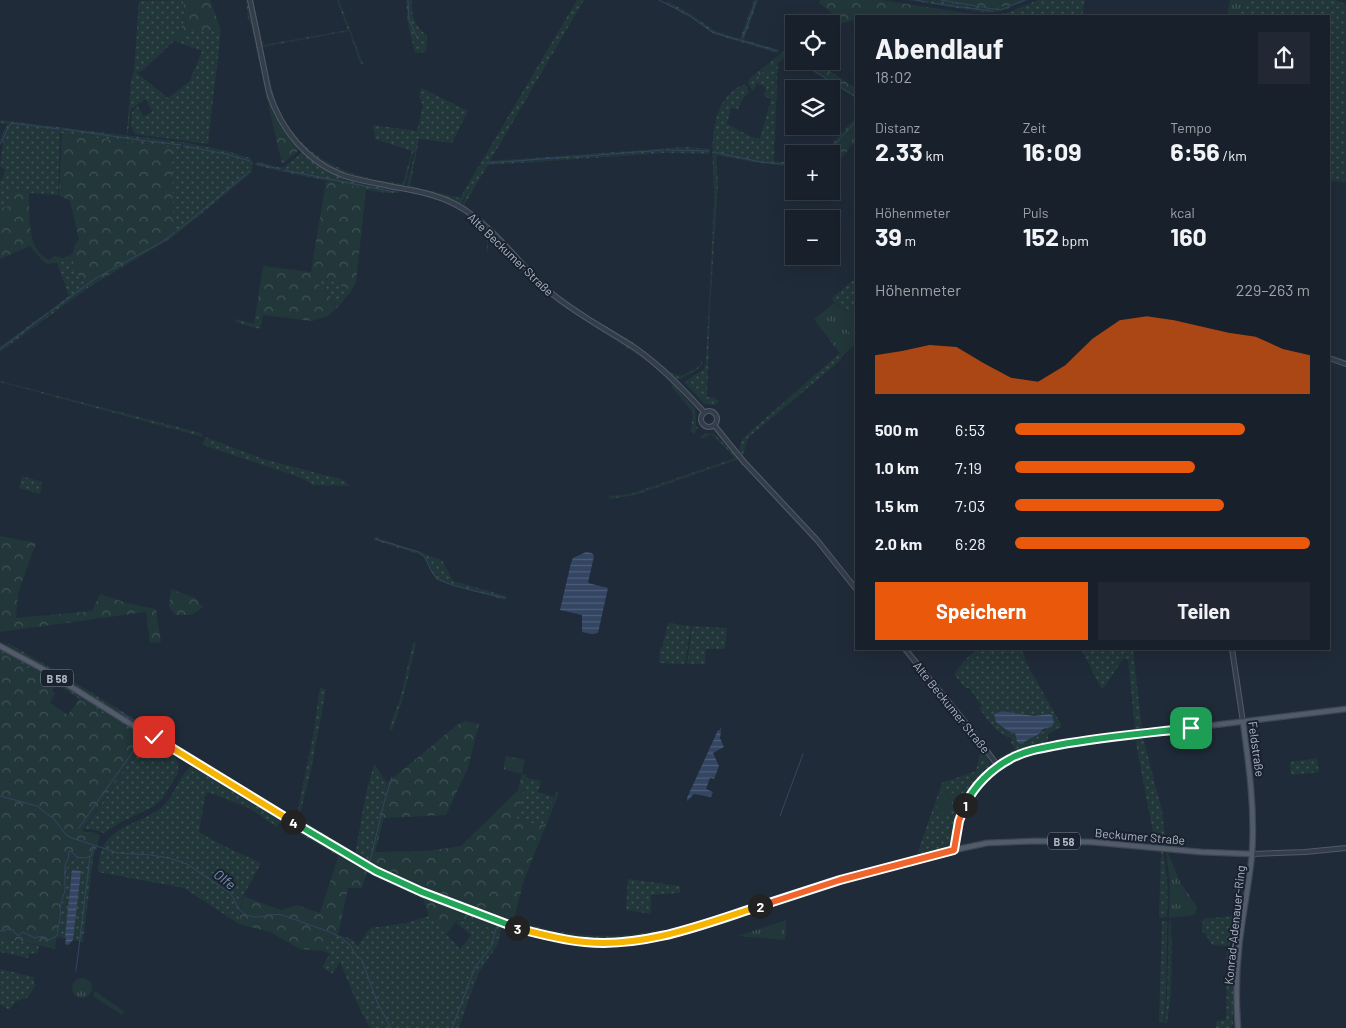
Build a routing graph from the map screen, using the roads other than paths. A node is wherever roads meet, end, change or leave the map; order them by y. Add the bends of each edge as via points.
1 (250, 0) edge
2 (1330, 358) edge
3 (1346, 364) edge
4 (704, 412) junction
5 (714, 425) junction
6 (855, 588) edge
7 (0, 646) edge
8 (906, 650) edge
9 (1232, 650) edge
10 (1346, 709) edge
11 (1243, 722) junction
12 (998, 766) junction
13 (1346, 848) edge
14 (954, 850) junction
15 (1252, 854) junction
16 (1238, 1028) edge

1 - 4 street, Alte Beckumer Straße via 274,106 302,149 327,168 341,174 434,196 466,211 549,291 665,371
2 - 3 street
4 - 5 street, Alte Beckumer Straße via 702,423
4 - 5 street, Alte Beckumer Straße via 709,410 716,414
5 - 6 street, Alte Beckumer Straße via 812,534
7 - 14 main road, Beckumer Straße / B 58 via 376,871 513,927 558,938 608,943 654,938 840,880
8 - 12 street, Alte Beckumer Straße
9 - 11 street, Feldstraße
10 - 11 main road
11 - 12 main road via 1075,742 1027,753
11 - 15 main road, Feldstraße via 1253,801
12 - 14 main road via 968,799 959,821
13 - 15 street, Beckumer Straße
14 - 15 main road, Beckumer Straße / B 58 via 987,843 1036,841
15 - 16 main road, Konrad-Adenauer-Ring via 1238,960

